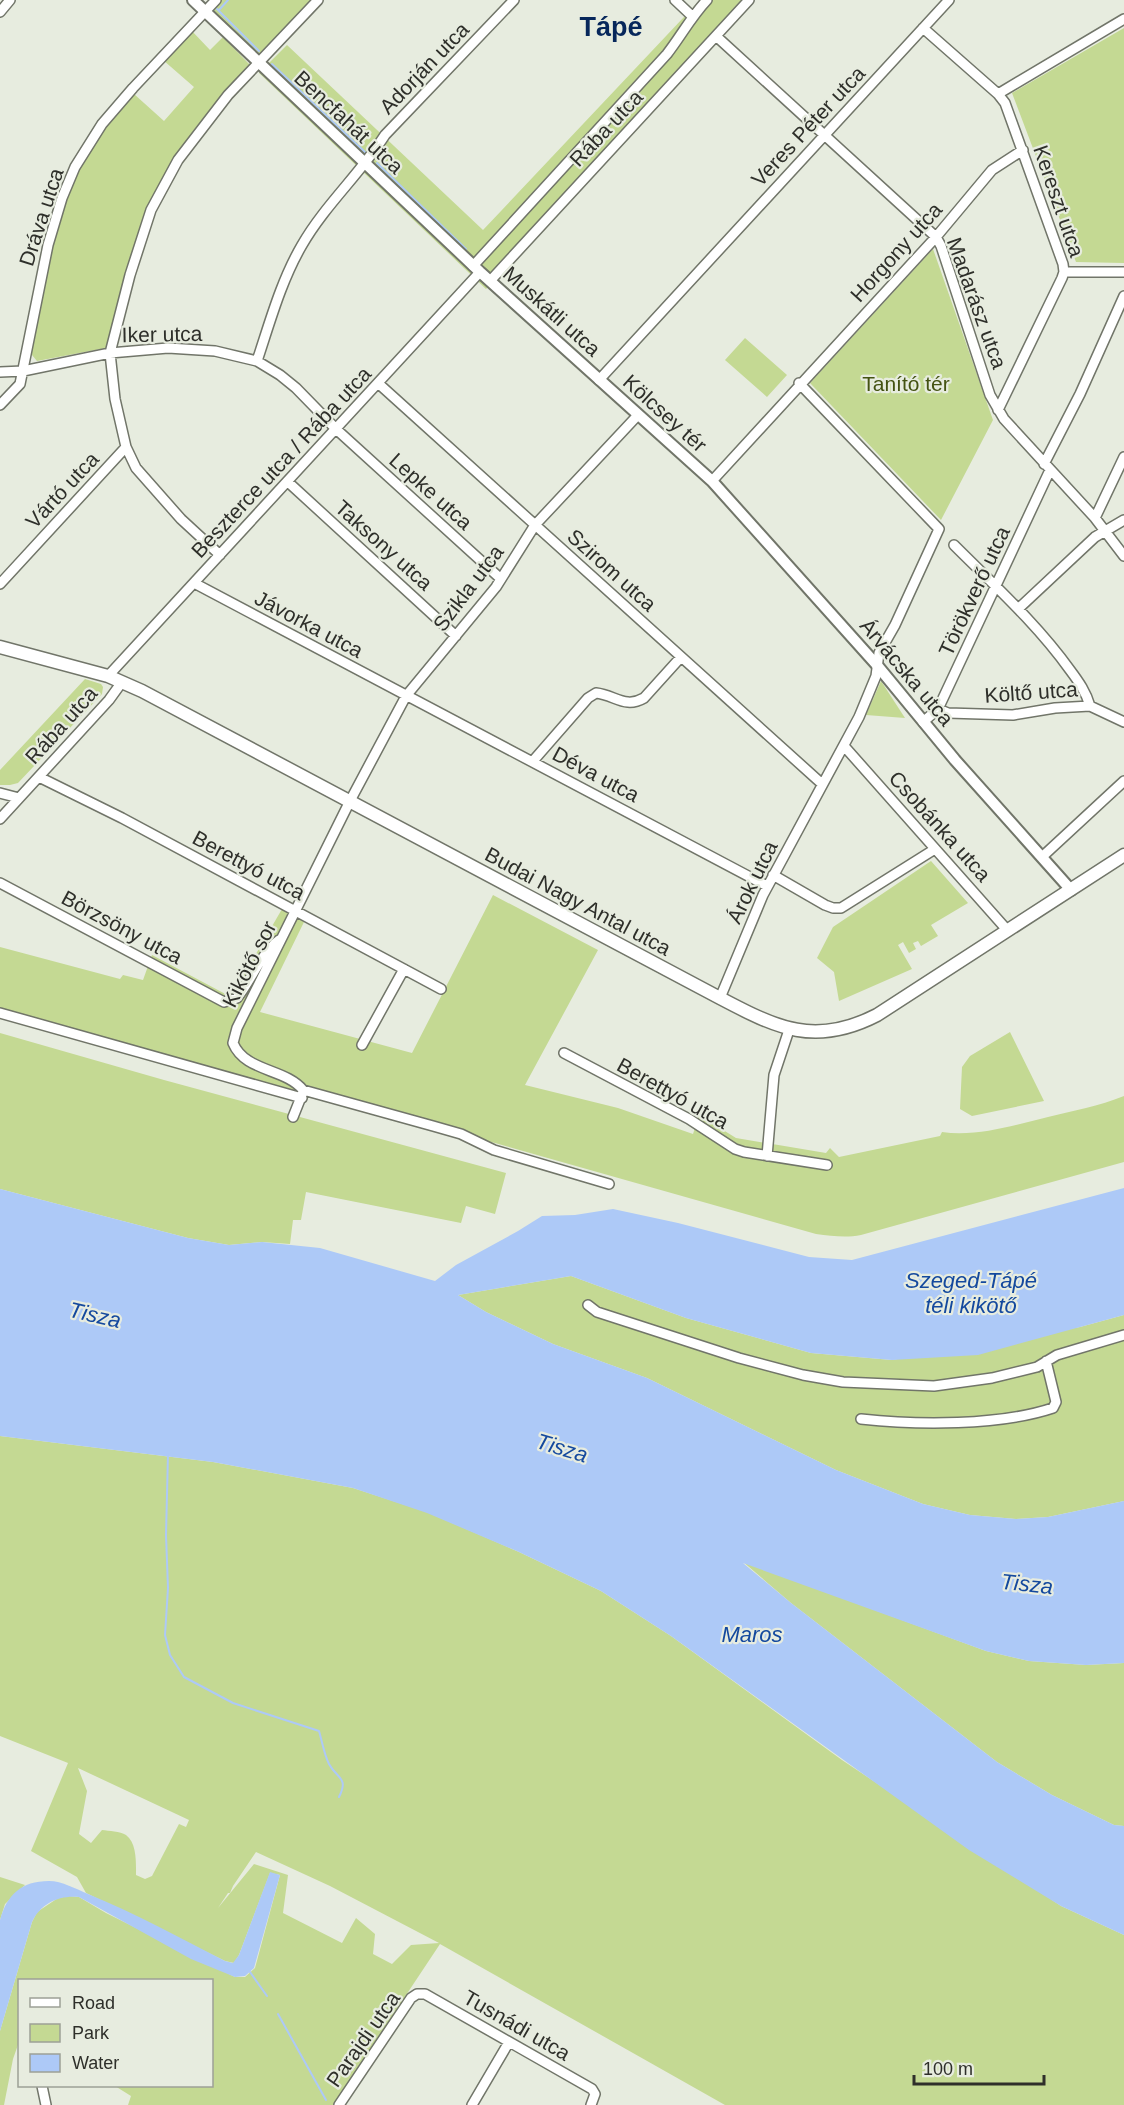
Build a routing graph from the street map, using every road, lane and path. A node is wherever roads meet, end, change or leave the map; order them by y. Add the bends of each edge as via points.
1 (10, 0) edge
2 (192, 0) edge
3 (216, 0) edge
4 (318, 0) edge
5 (514, 0) edge
6 (675, 0) edge
7 (707, 0) edge
8 (749, 0) edge
9 (949, 0) edge
10 (0, 12) edge
11 (205, 12) junction
12 (692, 16) junction
13 (1124, 19) edge
14 (923, 28) junction
15 (716, 36) junction
16 (257, 63) junction
17 (998, 94) junction
18 (824, 135) junction
19 (1023, 150) junction
20 (363, 163) junction
21 (936, 237) junction
22 (476, 269) junction
23 (1064, 272) junction
24 (1124, 272) edge
25 (695, 276) joint
26 (490, 281) junction
27 (1124, 296) edge
28 (110, 353) junction
29 (257, 361) junction
30 (23, 371) junction
31 (0, 372) edge
32 (599, 380) junction
33 (800, 383) junction
34 (378, 384) junction
35 (0, 405) edge
36 (998, 410) junction
37 (638, 415) junction
38 (336, 429) junction
39 (126, 447) junction
40 (1124, 457) edge
41 (1047, 467) junction
42 (712, 481) junction
43 (288, 482) junction
44 (1095, 518) junction
45 (1124, 520) edge
46 (535, 525) junction
47 (1105, 531) junction
48 (954, 545) dead end
49 (220, 555) junction
50 (1124, 556) edge
51 (501, 579) junction
52 (0, 584) edge
53 (194, 584) junction
54 (996, 587) junction
55 (1018, 609) junction
56 (456, 636) junction
57 (0, 647) edge
58 (681, 657) junction
59 (876, 664) junction
60 (108, 676) junction
61 (123, 682) junction
62 (406, 696) junction
63 (1090, 706) junction
64 (938, 709) junction
65 (923, 722) junction
66 (1124, 722) edge
67 (844, 746) junction
68 (533, 761) junction
69 (39, 777) junction
70 (1124, 781) edge
71 (821, 783) junction
72 (0, 793) edge
73 (20, 798) junction
74 (350, 801) junction
75 (0, 819) edge
76 (936, 849) junction
77 (1043, 856) junction
78 (1123, 858) edge
79 (773, 876) junction
80 (0, 884) edge
81 (767, 886) junction
82 (1071, 890) junction
83 (296, 911) junction
84 (1008, 931) junction
85 (284, 936) junction
86 (404, 969) junction
87 (441, 989) dead end
88 (720, 998) junction
89 (0, 1014) edge
90 (789, 1029) junction
91 (362, 1045) dead end
92 (564, 1053) dead end
93 (302, 1094) junction
94 (293, 1117) dead end
95 (767, 1156) junction
96 (827, 1165) dead end
97 (609, 1184) dead end
98 (588, 1305) dead end
99 (1124, 1335) edge
100 (1046, 1362) junction
101 (861, 1419) dead end
102 (417, 1994) joint
103 (509, 2042) junction
104 (42, 2087) edge
105 (46, 2105) edge
106 (339, 2105) edge
107 (472, 2105) edge
108 (591, 2105) edge

1 - 10 street
2 - 11 street, Bencfahát utca
3 - 11 street, Dráva utca
4 - 16 street
5 - 20 street, Adorján utca
6 - 12 street
7 - 12 street, Beszterce utca / Rába utca
8 - 15 street, Rába utca
9 - 14 street, Veres Péter utca
11 - 16 street, Bencfahát utca
11 - 30 street, Dráva utca via 102,124 75,167 48,245
12 - 22 street, Beszterce utca / Rába utca via 667,54
13 - 17 street
14 - 17 street, Kereszt utca
14 - 18 street, Veres Péter utca
15 - 18 street, Madarász utca
15 - 26 street, Rába utca
16 - 20 street, Bencfahát utca
16 - 28 street via 200,129 151,210
17 - 19 street, Kereszt utca
18 - 21 street, Madarász utca
18 - 25 street, Veres Péter utca
19 - 21 street, Horgony utca via 993,171
19 - 23 street, Kereszt utca
20 - 22 street, Bencfahát utca
20 - 29 street, Adorján utca via 301,246 281,289
21 - 33 street, Horgony utca
21 - 36 street, Madarász utca
22 - 26 street, Muskátli utca
22 - 34 street, Beszterce utca / Rába utca
23 - 24 street
23 - 36 street, Kereszt utca
25 - 32 street, Kölcsey tér
26 - 32 street, Muskátli utca
27 - 41 street, Törökverő utca
28 - 29 street, Iker utca via 190,349
28 - 30 street, Iker utca
28 - 39 street
29 - 38 street, Iker utca via 296,388
30 - 31 street, Iker utca
30 - 35 street, Dráva utca via 20,384
32 - 37 street, Kölcsey tér
33 - 42 street, Kölcsey tér
33 - 59 street via 939,529
34 - 38 street, Beszterce utca / Rába utca
34 - 46 street, Szirom utca
36 - 41 street, Madarász utca
37 - 42 street, Kölcsey tér
37 - 46 street, Szikla utca
38 - 43 street, Beszterce utca / Rába utca
38 - 51 street, Lepke utca
39 - 49 street via 136,468 154,489
39 - 52 street, Vártó utca
40 - 44 street
41 - 44 street, Madarász utca
41 - 54 street, Törökverő utca
42 - 59 street, Árvácska utca
43 - 49 street, Beszterce utca / Rába utca
43 - 56 street, Taksony utca
44 - 47 street, Madarász utca
45 - 47 street
46 - 51 street, Szikla utca
46 - 58 street, Szirom utca
47 - 50 street, Madarász utca
47 - 55 street
48 - 54 street
49 - 53 street, Beszterce utca / Rába utca
51 - 56 street, Szikla utca
53 - 60 street, Beszterce utca / Rába utca
53 - 62 street, Jávorka utca
54 - 55 street
54 - 64 street, Törökverő utca
55 - 63 street via 1059,654 1087,694
56 - 62 street, Szikla utca
57 - 60 main road, Budai Nagy Antal utca
58 - 68 street via 637,702 596,693 588,698
58 - 71 street, Szirom utca
59 - 65 street, Árvácska utca
59 - 67 street via 876,676
60 - 61 main road, Budai Nagy Antal utca
61 - 69 street, Rába utca
61 - 74 main road, Budai Nagy Antal utca
62 - 68 street, Déva utca
62 - 74 street, Szikla utca
63 - 64 street, Költő utca via 1013,715 948,713
63 - 66 street, Költő utca
64 - 65 street, Törökverő utca
65 - 77 street, Árvácska utca
67 - 71 street
67 - 76 street, Csobánka utca
68 - 81 street, Déva utca
69 - 73 street, Rába utca
69 - 83 street, Berettyó utca
70 - 77 street
71 - 79 street, Árok utca
72 - 73 street
73 - 75 street, Rába utca
74 - 83 street, Kikötő sor
74 - 88 main road, Budai Nagy Antal utca
76 - 79 street via 841,908 825,905
76 - 84 street, Csobánka utca
77 - 82 street, Árvácska utca
78 - 82 main road, Budai Nagy Antal utca
79 - 81 street, Árok utca
80 - 85 street, Börzsöny utca via 228,1002 240,994 272,945
81 - 88 street, Árok utca
82 - 84 main road, Budai Nagy Antal utca
83 - 85 street, Kikötő sor
83 - 86 street, Berettyó utca
84 - 90 main road, Budai Nagy Antal utca via 866,1021 833,1030
85 - 93 street, Kikötő sor via 234,1036 236,1048 246,1059 298,1084
86 - 87 street, Berettyó utca
86 - 91 street
88 - 90 main road, Budai Nagy Antal utca via 768,1023
89 - 93 street
90 - 95 street via 774,1075
92 - 95 street, Berettyó utca via 689,1119 735,1149
93 - 94 street
93 - 97 street via 461,1134 494,1150
95 - 96 street, Berettyó utca
98 - 100 street via 597,1312 739,1358 843,1382 934,1386 993,1378
99 - 100 street via 1057,1355
100 - 101 street via 1056,1402 1053,1408 1038,1413 947,1422
102 - 103 street, Tusnádi utca via 425,1994
102 - 106 street, Parajdi utca
103 - 107 street
103 - 108 street, Tusnádi utca via 592,2089 595,2094
104 - 105 street

